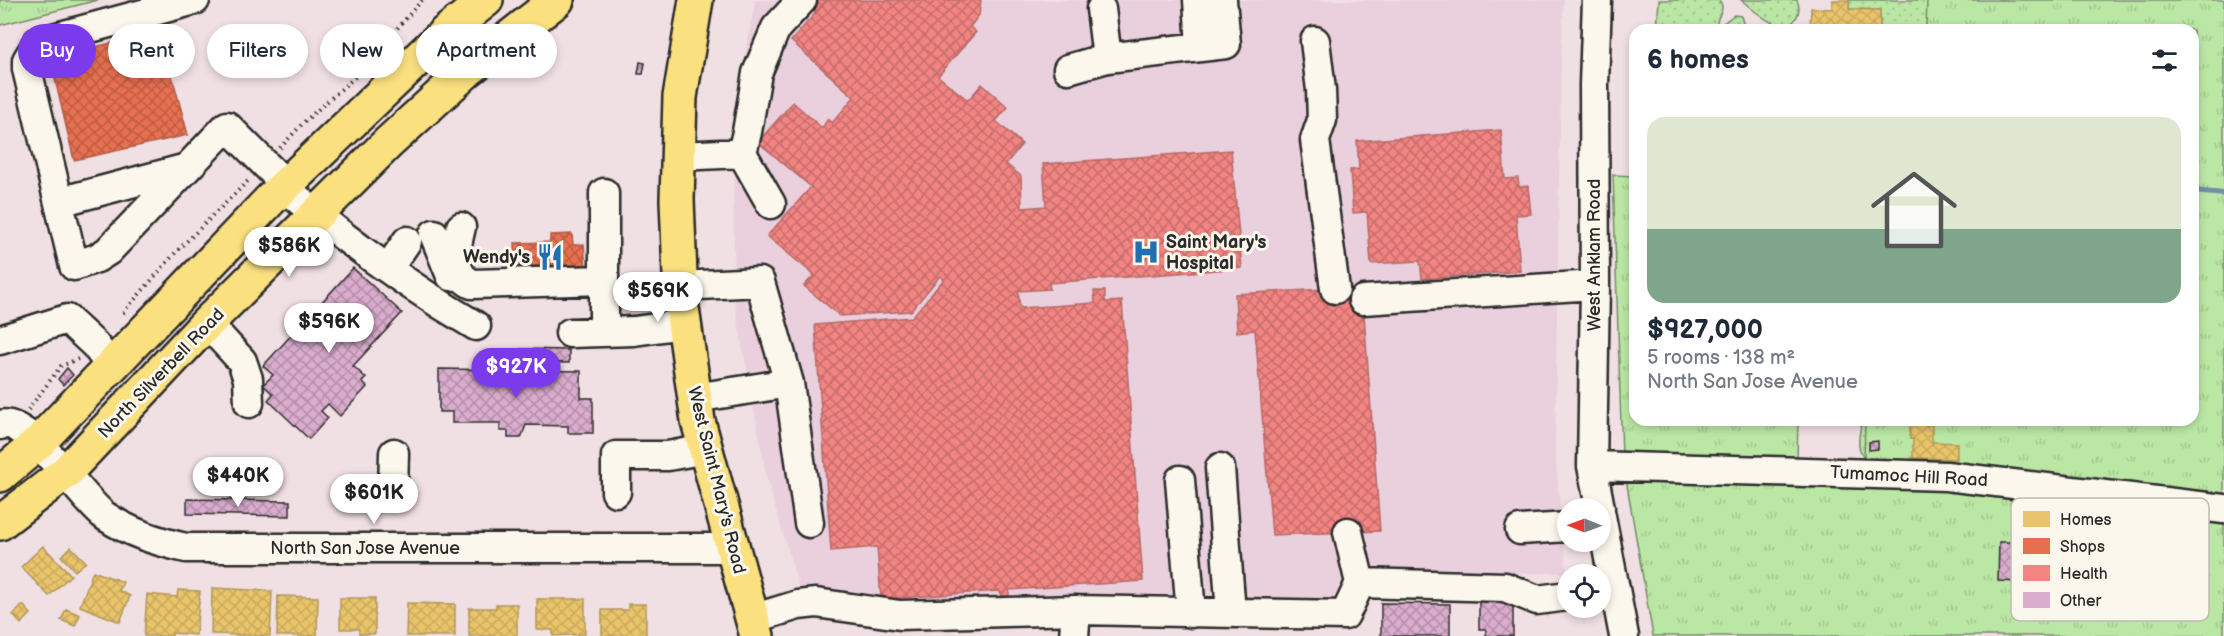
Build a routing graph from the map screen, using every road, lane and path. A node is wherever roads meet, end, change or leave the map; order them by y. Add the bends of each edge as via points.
1 (423, 0) edge
2 (486, 0) edge
3 (557, 0) edge
4 (675, 0) edge
5 (696, 0) edge
6 (802, 0) edge
7 (1197, 0) edge
8 (1222, 0) edge
9 (1597, 0) edge
10 (186, 2) edge
11 (1101, 9) dead end
12 (690, 37) junction
13 (1315, 41) dead end
14 (1214, 46) junction
15 (1107, 58) junction
16 (1068, 69) dead end
17 (283, 145) dead end
18 (742, 153) junction
19 (679, 156) junction
20 (187, 168) junction
21 (276, 181) junction
22 (604, 193) dead end
23 (59, 202) junction
24 (771, 204) dead end
25 (315, 215) junction
26 (461, 227) dead end
27 (434, 234) dead end
28 (407, 241) dead end
29 (388, 268) junction
30 (604, 280) junction
31 (1596, 285) junction
32 (680, 286) junction
33 (1335, 289) dead end
34 (1363, 300) dead end
35 (443, 307) junction
36 (118, 319) dead end
37 (207, 323) junction
38 (684, 324) junction
39 (476, 326) dead end
40 (604, 332) junction
41 (570, 333) dead end
42 (0, 340) edge
43 (96, 362) junction
44 (789, 383) junction
45 (42, 393) dead end
46 (695, 398) junction
47 (249, 403) dead end
48 (0, 425) edge
49 (37, 444) junction
50 (706, 449) junction
51 (394, 453) dead end
52 (1592, 466) junction
53 (1220, 468) dead end
54 (66, 472) junction
55 (0, 474) edge
56 (1180, 480) dead end
57 (393, 490) dead end
58 (616, 492) dead end
59 (1598, 498) edge
60 (2137, 498) edge
61 (2209, 506) edge
62 (2224, 508) edge
63 (0, 523) edge
64 (809, 523) dead end
65 (1557, 528) edge
66 (1520, 530) dead end
67 (1348, 532) dead end
68 (732, 548) junction
69 (1360, 583) junction
70 (1557, 597) edge
71 (1611, 599) edge
72 (1191, 613) junction
73 (1231, 613) junction
74 (1075, 623) edge
75 (755, 627) edge
76 (1624, 636) edge

1 - 17 path via 355,77
2 - 21 main road
3 - 25 main road, North Silverbell Road via 468,70
4 - 12 main road
5 - 12 main road, West Saint Mary's Road
6 - 18 street via 776,28 757,73
7 - 14 street
8 - 14 street
9 - 31 street, West Anklam Road
10 - 23 street via 38,42 27,60 29,78
11 - 15 street
12 - 19 main road, West Saint Mary's Road via 680,97
13 - 33 street via 1322,120 1315,140
14 - 15 street
15 - 16 street
18 - 19 street
18 - 24 street
19 - 32 main road, West Saint Mary's Road
20 - 21 street via 227,126
20 - 23 street
20 - 23 street via 108,251 74,266
21 - 25 street
21 - 36 path via 177,251
21 - 43 main road
22 - 30 street
25 - 29 street
25 - 37 main road, North Silverbell Road
26 - 30 street via 455,249 458,270 472,284
27 - 35 street via 455,285
28 - 29 street
29 - 35 street
30 - 40 street
31 - 34 street
31 - 52 street, West Anklam Road
32 - 38 main road, West Saint Mary's Road
32 - 44 street via 760,282
35 - 39 street
37 - 47 street via 242,361
37 - 54 main road, North Silverbell Road
38 - 40 street
38 - 46 main road, West Saint Mary's Road
40 - 41 street
42 - 43 street via 67,319 95,345
43 - 45 path via 61,366
43 - 49 main road
44 - 46 street
44 - 64 street
46 - 50 main road, West Saint Mary's Road
48 - 49 street via 15,425
49 - 54 street, North San Jose Avenue
49 - 55 main road
50 - 58 street via 668,456 616,456
50 - 68 main road, West Saint Mary's Road
51 - 57 street
52 - 59 street, West Anklam Road
52 - 60 street, Tumamoc Hill Road via 1946,476
53 - 73 street
54 - 63 main road, North Silverbell Road
54 - 68 street, North San Jose Avenue via 103,515 148,539 186,548
56 - 72 street
61 - 62 street, Tumamoc Hill Road
65 - 66 street
67 - 69 street
68 - 75 main road, West Saint Mary's Road
69 - 70 street via 1505,587 1537,600
69 - 73 street via 1345,615
71 - 76 street, West Anklam Road
72 - 73 street
72 - 74 street
74 - 75 street via 900,615 816,603 798,605

